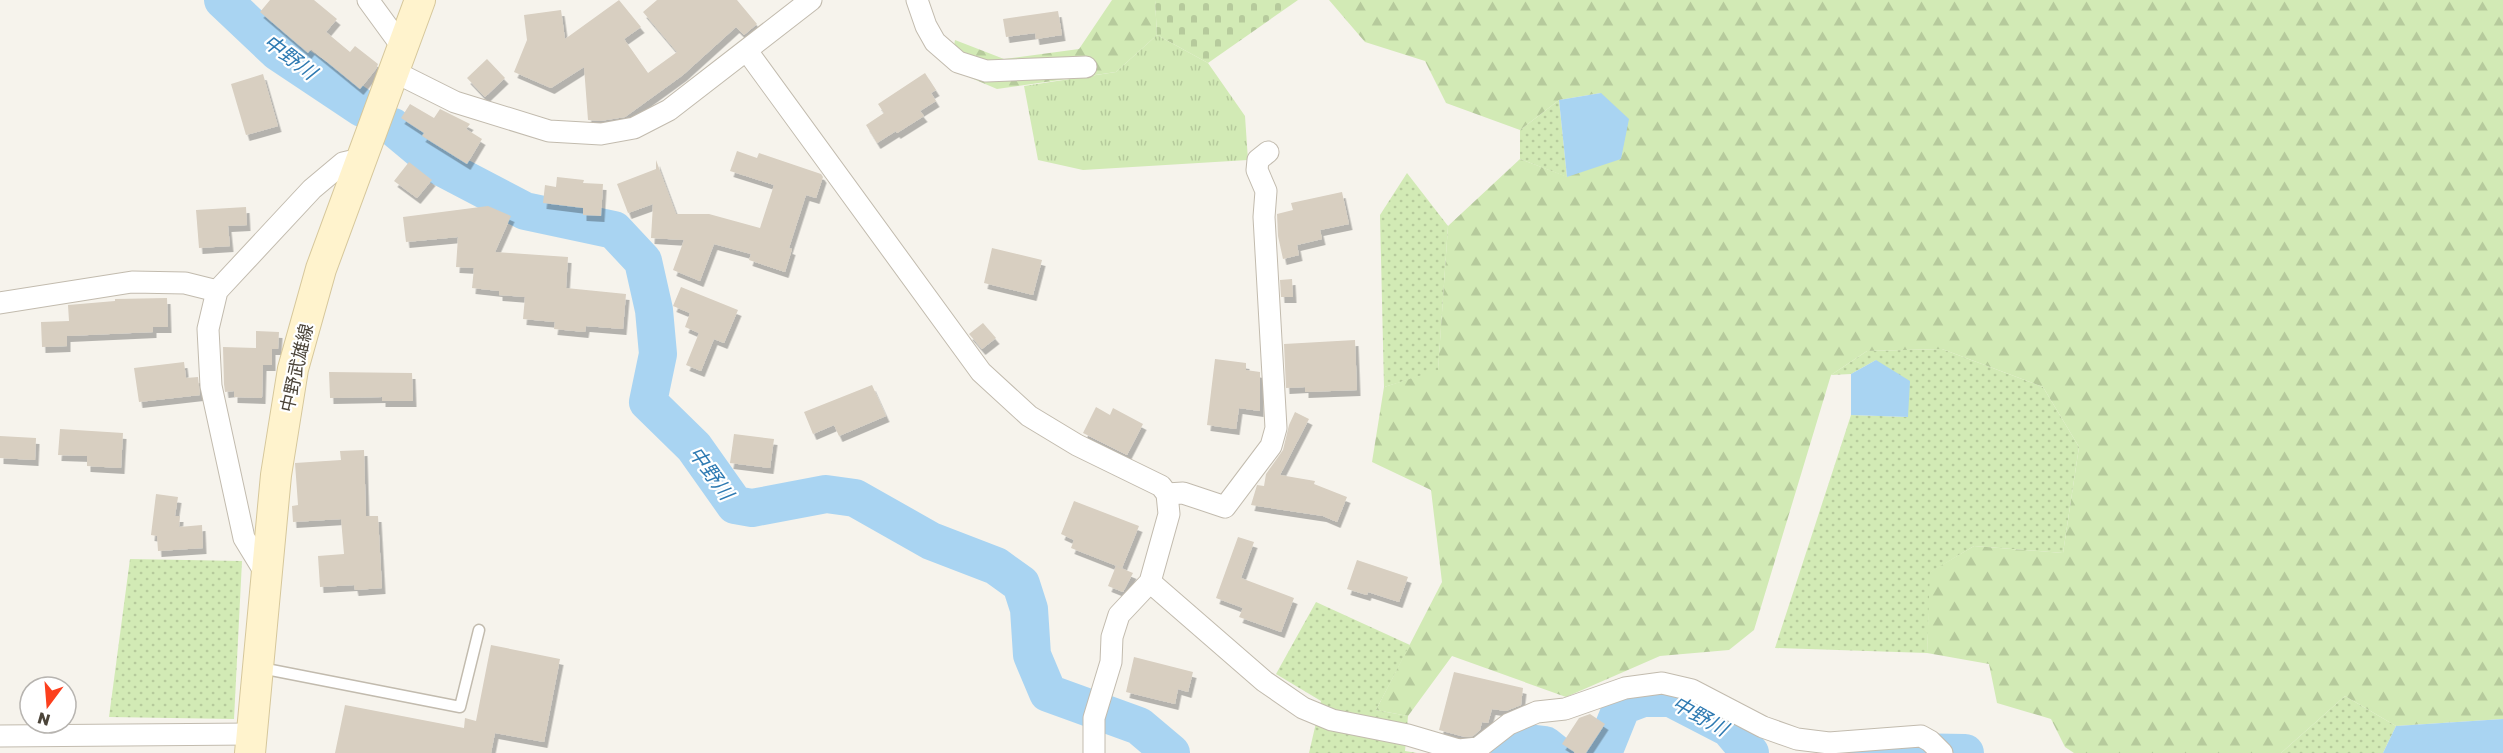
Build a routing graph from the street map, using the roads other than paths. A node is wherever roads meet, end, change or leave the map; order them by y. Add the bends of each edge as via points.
1 (368, 0) edge
2 (420, 0) edge
3 (811, 0) edge
4 (917, 0) edge
5 (747, 51) junction
6 (399, 60) junction
7 (1086, 67) dead end
8 (1268, 152) dead end
9 (360, 159) junction
10 (217, 291) junction
11 (0, 303) edge
12 (1167, 494) junction
13 (266, 574) junction
14 (1150, 582) junction
15 (479, 630) dead end
16 (258, 668) junction
17 (0, 736) edge
18 (251, 744) edge
19 (1936, 747) edge
20 (1094, 753) edge

1 - 6 street
2 - 6 main road, 中野武雄線
3 - 5 street
4 - 7 street via 935,42 958,62 986,71
5 - 6 street via 669,110 633,128 601,134 549,131 455,102
5 - 12 street via 981,372 1029,416 1077,445 1161,486
6 - 9 main road, 中野武雄線
8 - 12 street via 1257,160 1257,170 1266,191 1264,217 1276,428 1272,446 1225,507 1183,493
9 - 10 street via 343,163 312,189
9 - 13 main road, 中野武雄線 via 321,269 293,369 276,475
10 - 11 street via 186,283 132,282
10 - 13 street via 208,329 211,386 244,538
12 - 14 street via 1169,514
13 - 16 main road, 中野武雄線
14 - 19 street via 1264,681 1303,708 1332,720 1459,750 1478,748 1509,724 1537,712 1565,709 1625,688 1662,683 1692,690 1797,740 1829,742 1921,736
14 - 20 street via 1119,615 1097,709
15 - 16 lane via 460,707
16 - 18 main road, 中野武雄線
17 - 18 street

